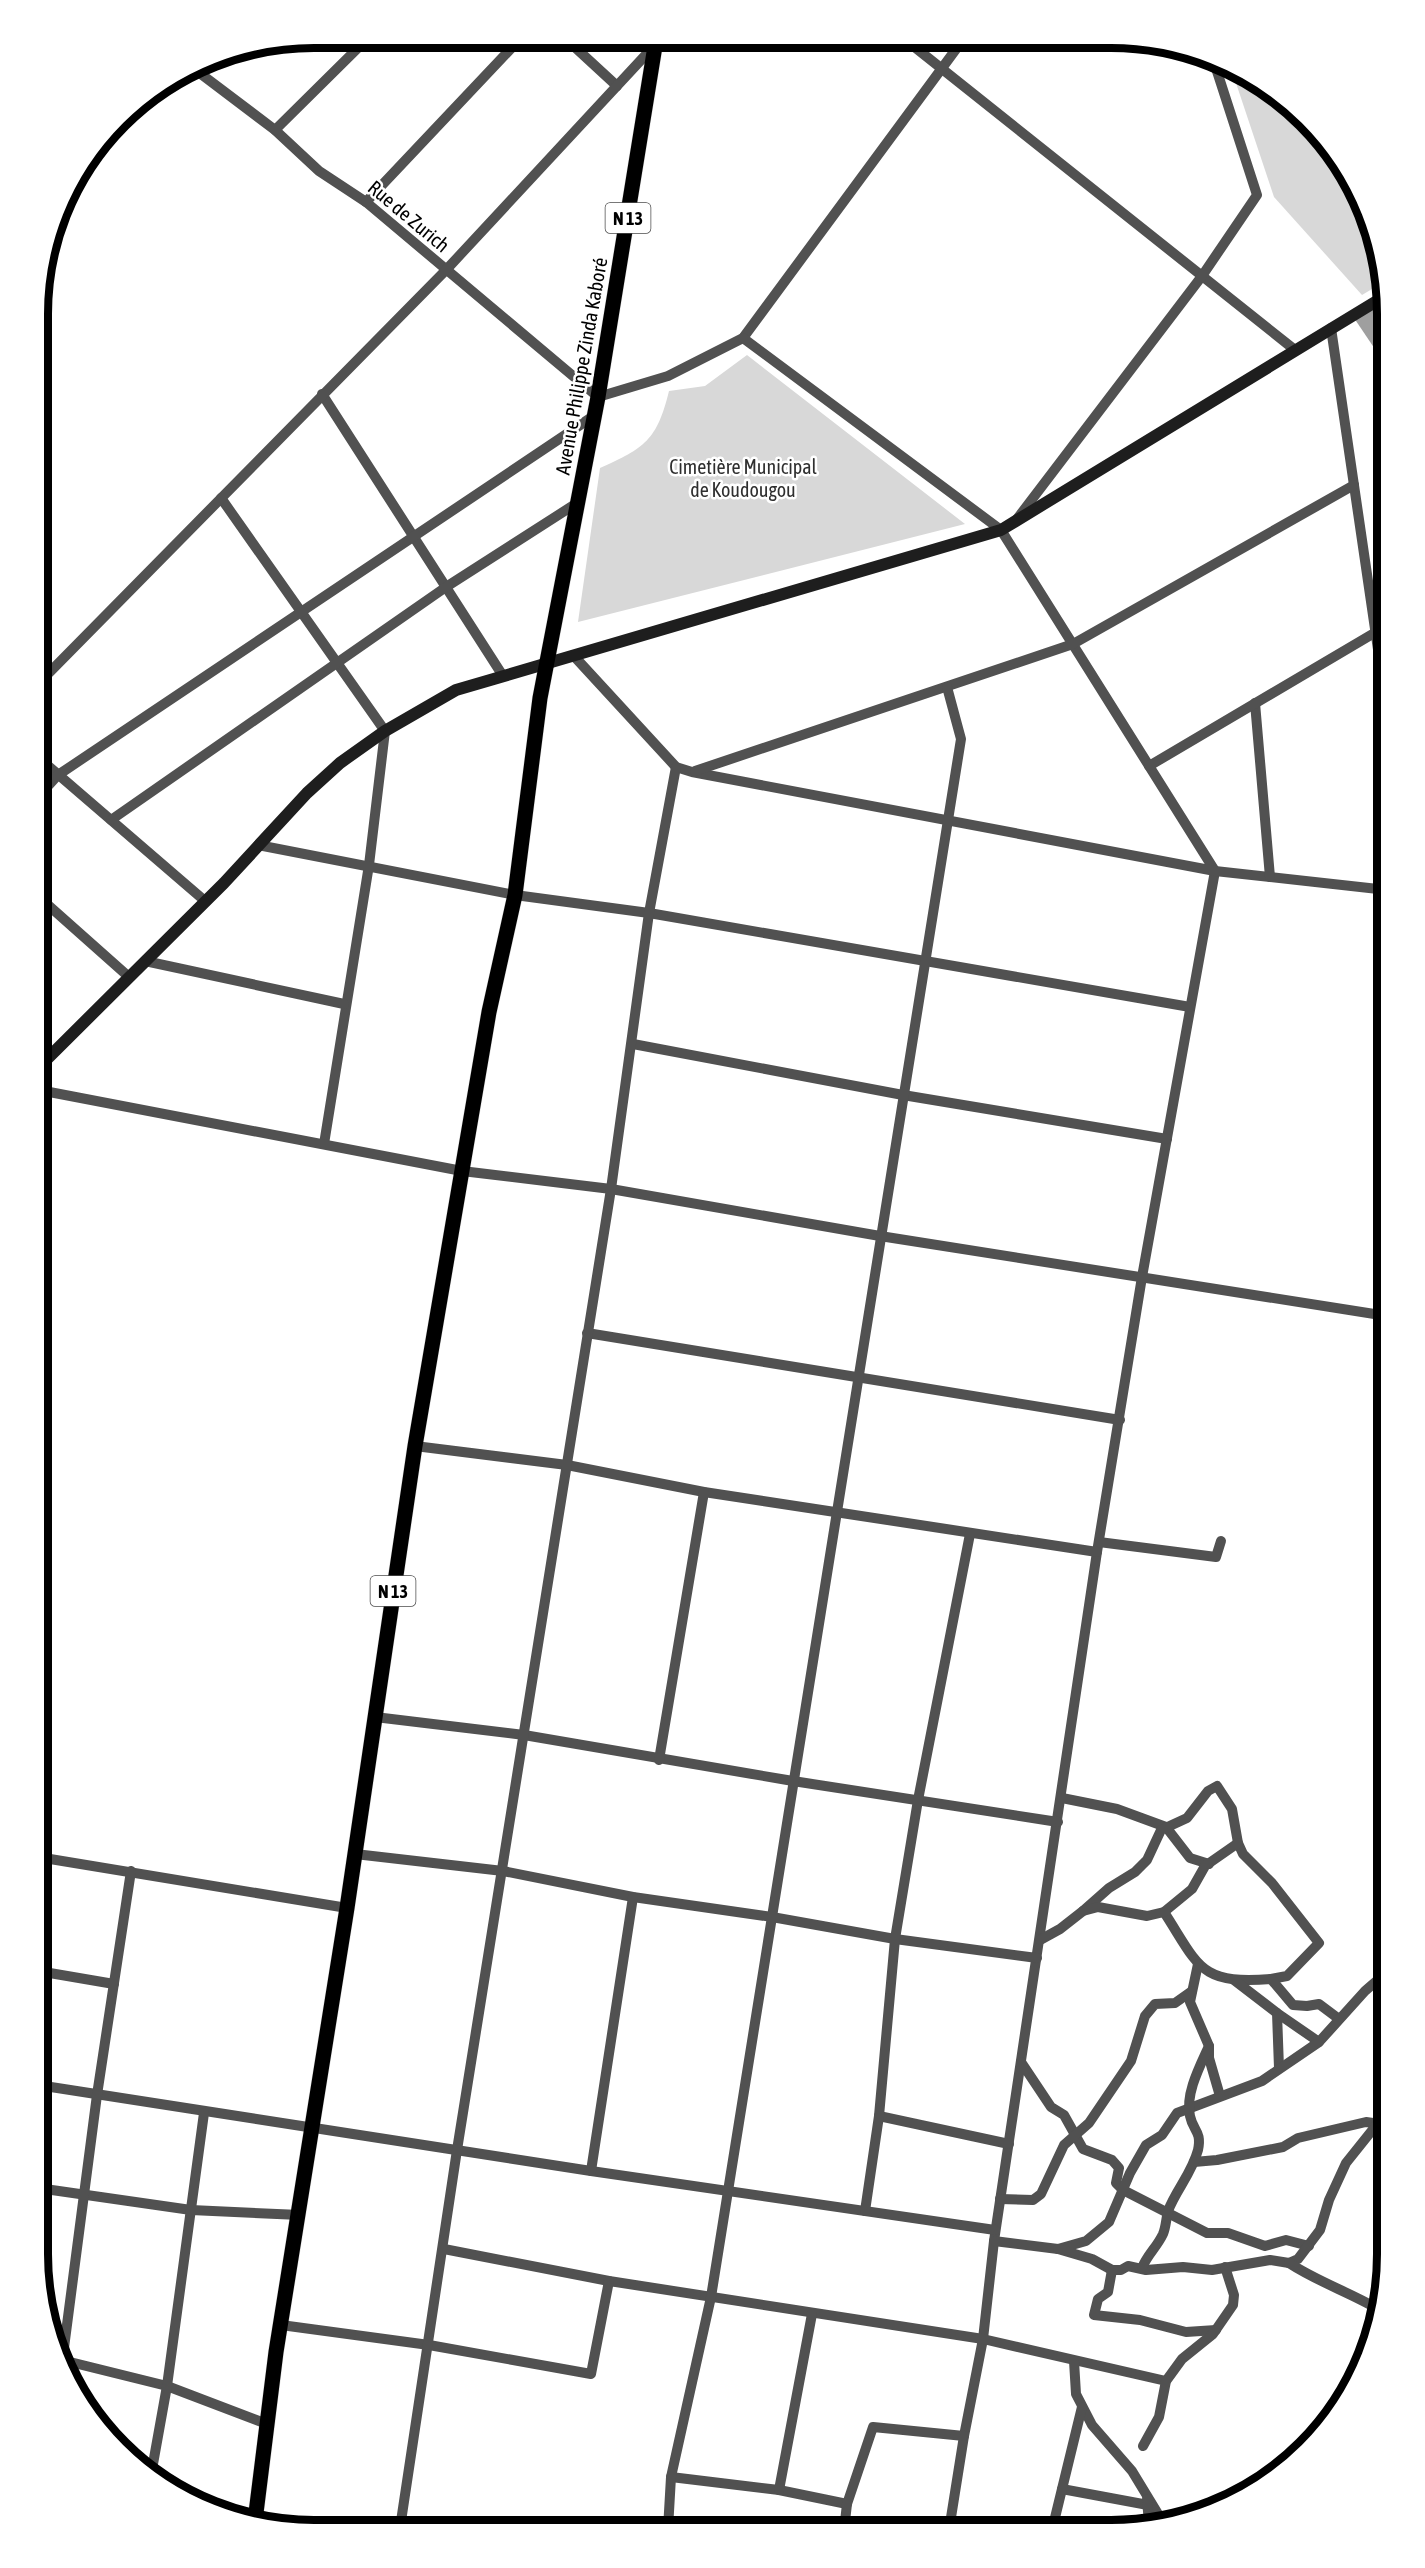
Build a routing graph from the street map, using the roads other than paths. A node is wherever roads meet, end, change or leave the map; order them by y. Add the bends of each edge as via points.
1 (358, 48) edge
2 (511, 48) edge
3 (576, 48) edge
4 (650, 48) edge
5 (655, 48) edge
6 (916, 48) edge
7 (958, 48) edge
8 (942, 69) junction
9 (1216, 69) edge
10 (200, 73) edge
11 (617, 86) junction
12 (275, 130) junction
13 (366, 202) junction
14 (446, 270) junction
15 (1202, 276) junction
16 (1376, 301) edge
17 (1330, 328) junction
18 (743, 338) junction
19 (1295, 350) junction
20 (322, 394) junction
21 (598, 397) junction
22 (595, 415) junction
23 (1354, 485) junction
24 (221, 498) junction
25 (577, 503) junction
26 (1016, 520) junction
27 (1001, 530) junction
28 (413, 536) junction
29 (446, 587) junction
30 (301, 612) junction
31 (1376, 632) junction
32 (1377, 639) edge
33 (1072, 644) junction
34 (573, 656) junction
35 (547, 663) junction
36 (338, 665) junction
37 (48, 674) edge
38 (503, 676) junction
39 (947, 687) junction
40 (1256, 703) junction
41 (385, 731) junction
42 (1149, 766) junction
43 (48, 767) edge
44 (676, 767) junction
45 (692, 772) junction
46 (58, 776) junction
47 (48, 787) edge
48 (111, 820) junction
49 (946, 820) junction
50 (258, 845) junction
51 (369, 865) junction
52 (1215, 871) junction
53 (1270, 877) junction
54 (1377, 889) edge
55 (515, 896) junction
56 (205, 901) junction
57 (48, 907) edge
58 (649, 913) junction
59 (145, 961) junction
60 (924, 961) junction
61 (129, 977) junction
62 (344, 1004) junction
63 (1190, 1007) junction
64 (633, 1044) junction
65 (48, 1058) edge
66 (48, 1092) edge
67 (903, 1095) junction
68 (1167, 1139) junction
69 (324, 1144) junction
70 (462, 1171) junction
71 (611, 1189) junction
72 (880, 1236) junction
73 (1142, 1277) junction
74 (1377, 1314) edge
75 (587, 1333) junction
76 (857, 1375) junction
77 (1120, 1420) junction
78 (415, 1446) junction
79 (567, 1465) junction
80 (704, 1492) junction
81 (836, 1513) junction
82 (970, 1534) junction
83 (1221, 1541) dead end
84 (1098, 1547) junction
85 (375, 1717) junction
86 (524, 1736) junction
87 (659, 1760) junction
88 (793, 1781) junction
89 (1062, 1798) junction
90 (918, 1800) junction
91 (1058, 1822) junction
92 (1166, 1827) junction
93 (1238, 1843) junction
94 (355, 1854) junction
95 (48, 1859) edge
96 (1209, 1864) junction
97 (131, 1871) junction
98 (503, 1871) junction
99 (633, 1897) junction
100 (347, 1908) junction
101 (1083, 1911) junction
102 (1164, 1912) junction
103 (772, 1917) junction
104 (895, 1939) junction
105 (1040, 1940) junction
106 (1037, 1958) junction
107 (1198, 1964) junction
108 (48, 1973) edge
109 (1271, 1979) junction
110 (1234, 1980) junction
111 (1377, 1981) edge
112 (114, 1984) junction
113 (1192, 1991) junction
114 (1276, 2013) junction
115 (1339, 2019) junction
116 (1319, 2042) junction
117 (1209, 2046) junction
118 (1021, 2062) junction
119 (1279, 2068) junction
120 (48, 2087) edge
121 (97, 2095) junction
122 (1220, 2096) junction
123 (1189, 2109) junction
124 (204, 2113) junction
125 (879, 2116) junction
126 (1377, 2123) edge
127 (311, 2129) junction
128 (1377, 2130) edge
129 (1075, 2133) junction
130 (1009, 2144) junction
131 (457, 2150) junction
132 (1194, 2162) junction
133 (591, 2171) junction
134 (48, 2189) edge
135 (1123, 2190) junction
136 (728, 2191) junction
137 (84, 2194) junction
138 (1000, 2199) junction
139 (191, 2210) junction
140 (865, 2211) junction
141 (1168, 2212) junction
142 (300, 2215) junction
143 (995, 2235) junction
144 (1309, 2246) junction
145 (444, 2249) junction
146 (1058, 2249) junction
147 (1289, 2263) junction
148 (1225, 2267) junction
149 (1142, 2268) junction
150 (1112, 2270) junction
151 (609, 2281) junction
152 (711, 2297) junction
153 (1372, 2306) edge
154 (812, 2314) junction
155 (281, 2325) junction
156 (1216, 2330) junction
157 (983, 2339) junction
158 (64, 2345) edge
159 (429, 2345) junction
160 (1074, 2361) junction
161 (71, 2363) edge
162 (1166, 2381) junction
163 (167, 2386) junction
164 (1082, 2406) junction
165 (267, 2424) junction
166 (964, 2436) junction
167 (1143, 2446) dead end
168 (153, 2466) edge
169 (671, 2477) junction
170 (1062, 2489) junction
171 (779, 2490) junction
172 (1147, 2492) junction
173 (847, 2504) junction
174 (1148, 2505) junction
175 (256, 2514) edge
176 (1160, 2516) edge
177 (1149, 2518) edge
178 (401, 2520) edge
179 (669, 2520) edge
180 (845, 2520) edge
181 (951, 2520) edge
182 (1054, 2520) edge

1 - 12 street
2 - 13 street
3 - 11 street
4 - 11 street
5 - 21 main road, Avenue Philippe Zinda Kaboré / N 13
6 - 8 street
7 - 8 street
8 - 15 street
8 - 18 street
9 - 15 street via 1257,195
10 - 12 street, Rue de Zurich
11 - 14 street
12 - 13 street, Rue de Zurich via 319,171
13 - 14 street, Rue de Zurich
14 - 20 street
14 - 21 street, Rue de Zurich
15 - 19 street
15 - 26 street
16 - 17 street
17 - 19 street
17 - 23 street
18 - 21 street via 668,376
18 - 27 street
19 - 26 street
20 - 24 street
20 - 28 street
21 - 22 main road, Avenue Philippe Zinda Kaboré / N 13
22 - 25 main road, Avenue Philippe Zinda Kaboré / N 13
22 - 28 street
23 - 31 street
23 - 33 street
24 - 30 street
24 - 37 street
25 - 29 street
25 - 35 main road, Avenue Philippe Zinda Kaboré / N 13
26 - 27 street
27 - 33 street
27 - 34 street
28 - 29 street
28 - 30 street
29 - 36 street
29 - 38 street
30 - 36 street
30 - 46 street
31 - 32 street
31 - 40 street
33 - 39 street
33 - 42 street
34 - 35 street
34 - 44 street
35 - 38 street
35 - 55 main road, N 13
36 - 41 street
36 - 48 street
38 - 41 street via 456,690
39 - 45 street
39 - 49 street via 961,739
40 - 42 street
40 - 53 street
41 - 50 street via 340,763
41 - 51 street
42 - 52 street
43 - 46 street
44 - 45 street
44 - 58 street
45 - 49 street
46 - 47 street
46 - 48 street
48 - 56 street
49 - 52 street
49 - 60 street
50 - 51 street
50 - 56 street
51 - 55 street
51 - 62 street
52 - 53 street
52 - 63 street
53 - 54 street
55 - 58 street
55 - 70 main road, N 13 via 489,1012
56 - 59 street
57 - 61 street
58 - 60 street
58 - 64 street
59 - 61 street
59 - 62 street
60 - 63 street
60 - 67 street
61 - 65 street
62 - 69 street
63 - 68 street
64 - 67 street
64 - 71 street
66 - 69 street
67 - 68 street
67 - 72 street
68 - 73 street
69 - 70 street
70 - 71 street
70 - 78 main road, N 13
71 - 72 street
71 - 75 street
72 - 73 street
72 - 76 street
73 - 74 street
73 - 77 street
75 - 76 street
75 - 79 street
76 - 77 street
76 - 81 street
77 - 84 street
78 - 79 street
78 - 85 main road, N 13
79 - 80 street
79 - 86 street
80 - 81 street
80 - 87 street
81 - 82 street
81 - 88 street
82 - 84 street
82 - 90 street
83 - 84 street via 1216,1557
84 - 89 street
85 - 86 street
85 - 94 main road, N 13
86 - 87 street
86 - 98 street
87 - 88 street
88 - 90 street
88 - 103 street
89 - 91 street
89 - 92 street via 1118,1809
90 - 91 street
90 - 104 street
91 - 105 street
92 - 93 street via 1187,1818 1208,1791 1217,1786 1232,1809
92 - 96 street via 1190,1858
92 - 101 street via 1147,1860
93 - 96 street
93 - 109 street via 1243,1854 1272,1882 1319,1943 1287,1976
94 - 98 street
94 - 100 main road, N 13
95 - 97 street
96 - 102 street via 1192,1889
97 - 100 street
97 - 112 street
98 - 99 street
98 - 131 street
99 - 103 street
99 - 133 street
100 - 127 main road, N 13
101 - 102 street via 1098,1907 1147,1916
101 - 105 street
102 - 107 street
103 - 104 street
103 - 136 street
104 - 106 street
104 - 125 street
105 - 106 street
106 - 118 street
107 - 110 street via 1202,1970
107 - 113 street
108 - 112 street
109 - 110 street
109 - 115 street via 1293,2005 1319,2004
110 - 114 street
111 - 115 street
112 - 121 street
113 - 117 street via 1190,2002
113 - 129 street via 1175,2003 1155,2004 1145,2016 1131,2061 1089,2122
114 - 116 street
114 - 119 street
115 - 116 street
116 - 119 street
117 - 122 street
117 - 123 street
118 - 129 street via 1051,2107 1064,2115
118 - 130 street
119 - 122 street via 1262,2081
120 - 121 street
121 - 124 street
121 - 137 street
122 - 123 street
123 - 132 street via 1200,2136
123 - 135 street via 1177,2113 1162,2135 1146,2145
124 - 127 street
124 - 139 street
125 - 130 street
125 - 140 street
126 - 132 street via 1366,2122 1298,2138 1283,2147
127 - 131 street
127 - 142 main road, N 13
128 - 144 street via 1346,2163 1320,2230
129 - 135 street via 1083,2149 1112,2160 1119,2168 1116,2183
129 - 138 street via 1064,2145 1041,2194 1034,2200
130 - 138 street
131 - 133 street
131 - 145 street
132 - 141 street
133 - 136 street
134 - 137 street
135 - 141 street
135 - 146 street via 1109,2222 1086,2241
136 - 140 street
136 - 152 street
137 - 139 street
137 - 158 street
138 - 143 street
139 - 142 street
139 - 163 street
140 - 143 street
141 - 144 street via 1207,2233 1227,2233 1265,2246 1286,2240
141 - 149 street via 1164,2232
142 - 155 main road, N 13
143 - 146 street
143 - 157 street
144 - 147 street
145 - 151 street
145 - 159 street
146 - 150 street via 1092,2259
147 - 148 street via 1270,2260
147 - 153 street
148 - 149 street
148 - 156 street via 1234,2295 1233,2305
149 - 150 street
150 - 156 street via 1107,2292 1098,2299 1094,2315 1140,2320 1186,2332
151 - 152 street
151 - 159 street via 591,2374
152 - 154 street
152 - 169 street
154 - 157 street
154 - 171 street
155 - 159 street
155 - 165 main road, N 13
156 - 162 street via 1182,2359
157 - 160 street
157 - 166 street
159 - 178 street
160 - 162 street
160 - 164 street via 1076,2394
161 - 163 street
162 - 167 street via 1159,2417
163 - 165 street
163 - 168 street
164 - 170 street
164 - 172 street via 1092,2426
165 - 175 main road, N 13
166 - 173 street via 873,2427
166 - 181 street
169 - 171 street
169 - 179 street
170 - 174 street
170 - 182 street
171 - 173 street
172 - 174 street
172 - 176 street
173 - 180 street
174 - 177 street

